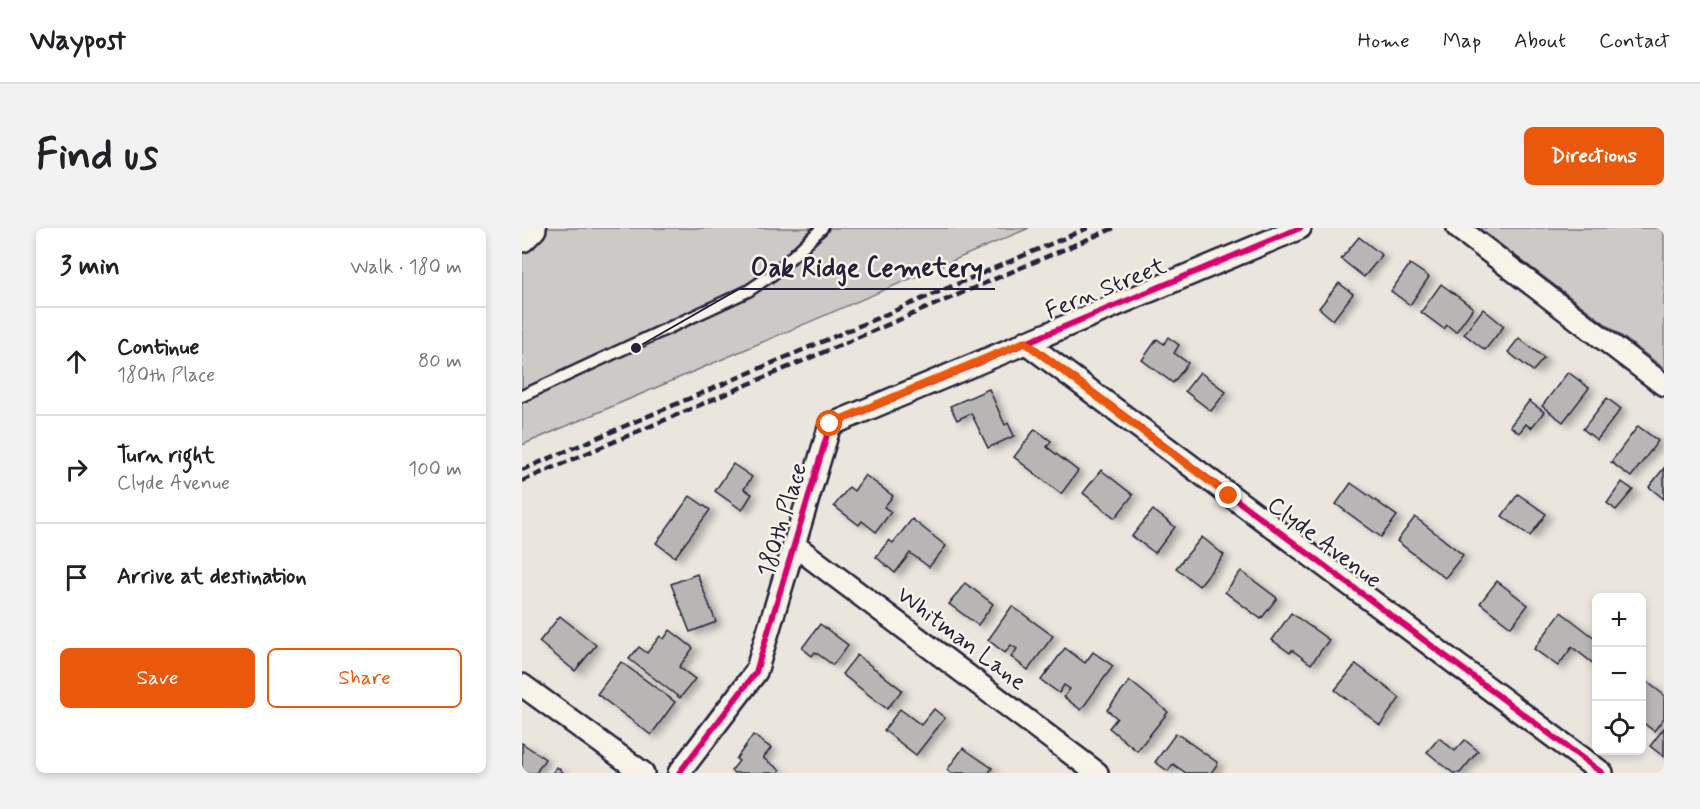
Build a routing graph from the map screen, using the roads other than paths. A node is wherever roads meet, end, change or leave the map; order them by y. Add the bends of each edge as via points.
1 (532, 228) edge
2 (822, 228) edge
3 (1300, 228) edge
4 (1458, 228) edge
5 (522, 238) edge
6 (1025, 342) junction
7 (1664, 385) edge
8 (522, 396) edge
9 (794, 545) junction
10 (522, 685) edge
11 (643, 773) edge
12 (679, 773) edge
13 (1097, 773) edge
14 (1602, 773) edge

1 - 5 street
2 - 8 lane via 776,272 748,291
3 - 6 street, Fern Street
4 - 7 street
6 - 9 street, 180th Place via 830,424
6 - 14 street, Clyde Avenue
9 - 12 street, 180th Place via 756,672
9 - 13 street, Whitman Lane
10 - 11 street

